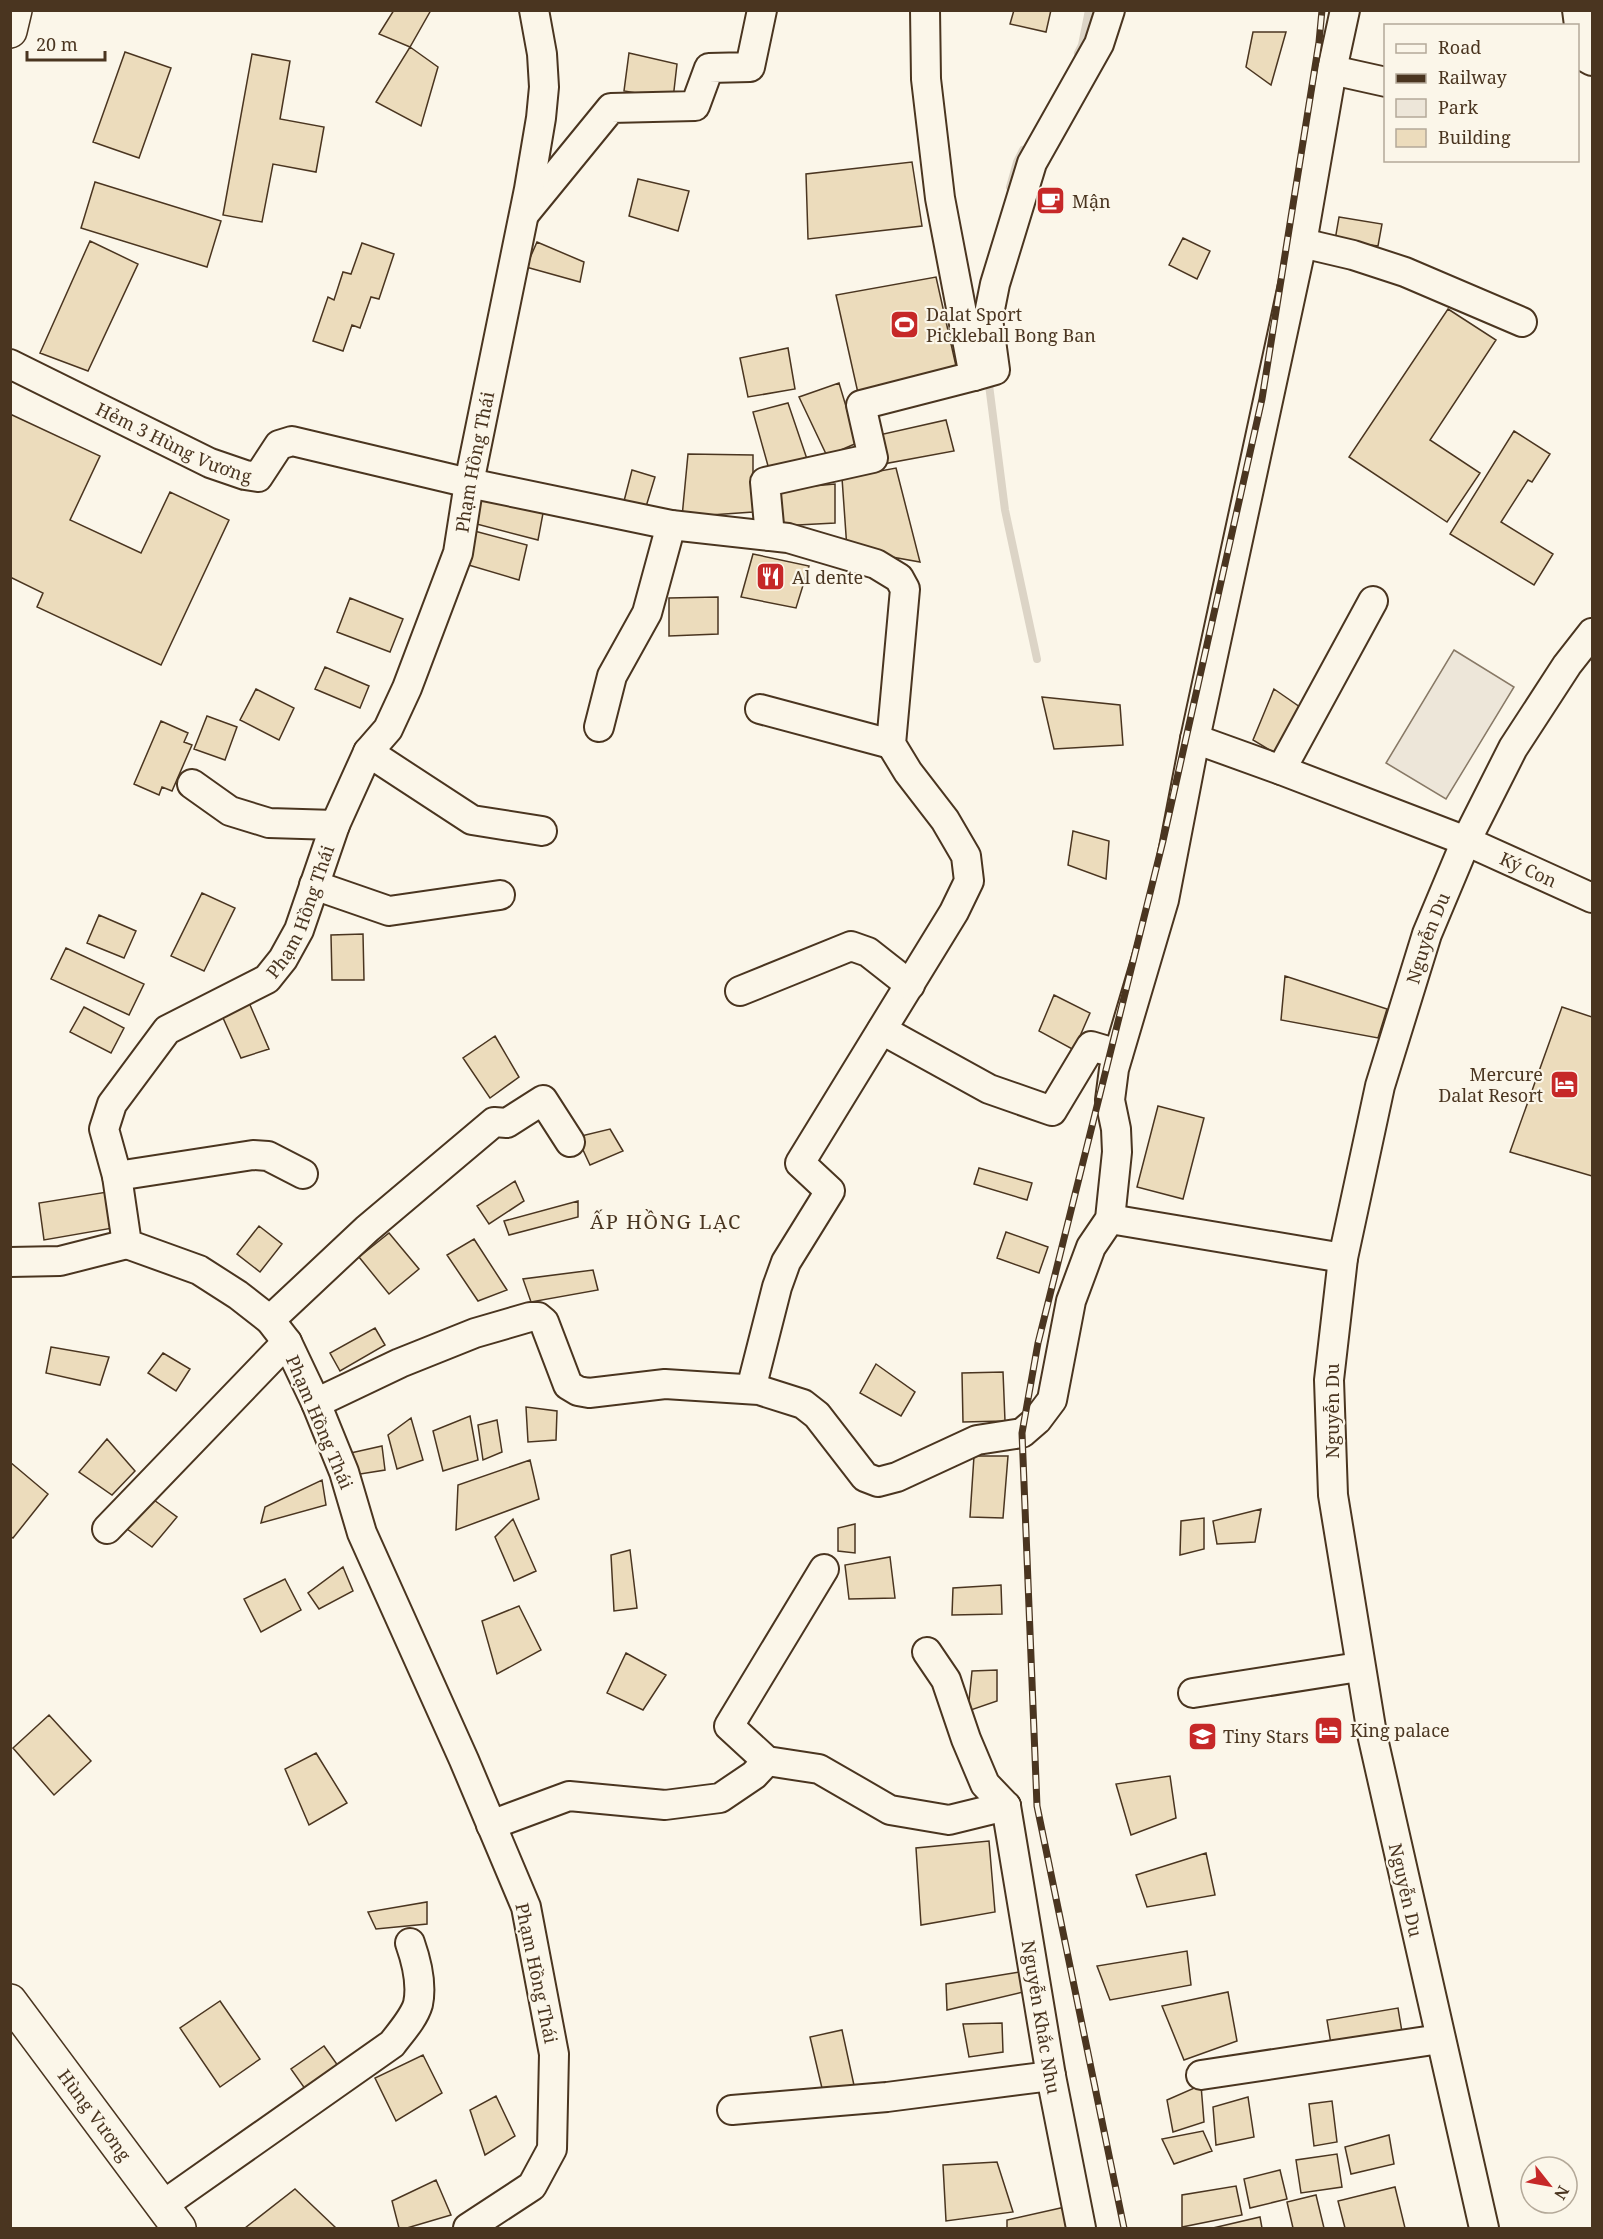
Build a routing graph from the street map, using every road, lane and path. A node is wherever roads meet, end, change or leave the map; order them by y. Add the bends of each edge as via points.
1 (15, 10) edge
2 (534, 10) edge
3 (762, 10) edge
4 (926, 10) edge
5 (1110, 10) edge
6 (1345, 10) edge
7 (1577, 10) edge
8 (10, 31) edge
9 (1584, 58) edge
10 (1332, 70) junction
11 (1384, 82) edge
12 (523, 215) junction
13 (1302, 243) junction
14 (1522, 322) dead end
15 (10, 364) edge
16 (982, 374) junction
17 (469, 483) junction
18 (671, 525) junction
19 (771, 536) junction
20 (1373, 601) dead end
21 (1593, 633) edge
22 (760, 709) dead end
23 (599, 727) dead end
24 (1195, 740) junction
25 (891, 744) junction
26 (368, 752) junction
27 (1281, 770) junction
28 (192, 784) dead end
29 (335, 825) junction
30 (542, 831) dead end
31 (1466, 841) junction
32 (314, 885) junction
33 (500, 894) dead end
34 (1593, 898) edge
35 (910, 985) junction
36 (740, 991) dead end
37 (882, 1030) junction
38 (1118, 1054) junction
39 (570, 1142) dead end
40 (303, 1174) dead end
41 (117, 1176) junction
42 (1110, 1219) junction
43 (128, 1244) junction
44 (1343, 1258) junction
45 (10, 1262) edge
46 (278, 1331) junction
47 (751, 1389) junction
48 (316, 1403) junction
49 (107, 1529) dead end
50 (824, 1569) dead end
51 (927, 1653) dead end
52 (1359, 1667) junction
53 (1193, 1693) dead end
54 (767, 1761) junction
55 (1006, 1806) junction
56 (491, 1825) junction
57 (410, 1943) dead end
58 (10, 2001) edge
59 (1440, 2039) junction
60 (1201, 2075) dead end
61 (1051, 2076) junction
62 (732, 2110) dead end
63 (171, 2217) edge
64 (468, 2229) edge
65 (1081, 2229) edge
66 (1484, 2229) edge

1 - 8 highway
2 - 12 street, Phạm Hồng Thái via 544,87
3 - 12 street via 750,68 709,68 696,106 611,108
4 - 16 street via 926,79 940,198
5 - 16 street via 1099,44 1032,163 995,284
6 - 10 street
7 - 9 street
10 - 11 street
10 - 13 street
12 - 17 street, Phạm Hồng Thái
13 - 14 street via 1405,272
13 - 24 street
15 - 17 street, Hẻm 3 Hùng Vương via 210,463 245,475 258,477 279,445 292,441
16 - 19 street via 861,405 873,458 765,482
17 - 18 street
17 - 26 street, Phạm Hồng Thái via 458,553 436,613 388,729
18 - 19 street
18 - 23 street via 647,613 612,676
19 - 25 street via 876,564 899,578 905,589
20 - 27 street
21 - 31 street, Nguyễn Du via 1567,665 1513,748
22 - 25 street
24 - 27 street, Ký Con
24 - 38 street via 1164,900
25 - 35 street via 966,856 969,881
26 - 29 street, Phạm Hồng Thái
26 - 30 street via 472,820
27 - 31 street, Ký Con
28 - 29 street via 230,811 268,823
29 - 32 street, Phạm Hồng Thái
31 - 34 street, Ký Con
31 - 44 street, Nguyễn Du via 1427,934 1380,1086
32 - 33 street via 389,911
32 - 41 street, Phạm Hồng Thái via 299,930 267,979 167,1030 112,1104 104,1129
35 - 36 street via 868,952 851,946
35 - 37 street
37 - 38 street via 988,1089 1052,1111 1091,1046
37 - 47 street via 800,1163 830,1191 786,1262
38 - 42 street via 1110,1100 1117,1152
39 - 46 street via 543,1100 507,1124 494,1122 367,1229
40 - 41 street via 268,1156 253,1155
41 - 43 street, Phạm Hồng Thái
42 - 44 street
42 - 47 street via 1091,1246 1071,1301 1052,1400 1022,1433 977,1440 878,1482 865,1477 817,1415 803,1404
43 - 45 street via 60,1261
43 - 46 street, Phạm Hồng Thái via 199,1270 237,1295
44 - 52 street, Nguyễn Du via 1329,1380 1333,1495
46 - 48 street, Phạm Hồng Thái
46 - 49 street
47 - 48 street via 664,1384 578,1391 568,1385 544,1322 530,1317 475,1333 400,1363
48 - 56 street, Phạm Hồng Thái via 344,1472 362,1533
50 - 54 street via 729,1726
51 - 55 street via 946,1680 985,1784
52 - 53 street
52 - 59 street, Nguyễn Du
54 - 55 street via 819,1769 890,1810 949,1820
54 - 56 street via 720,1798 665,1806 569,1796
55 - 61 street, Nguyễn Khắc Nhu
56 - 64 street, Phạm Hồng Thái via 526,1907 531,1929 554,2054 552,2149 532,2186
57 - 63 street via 418,1966 418,2004 392,2044
58 - 63 highway, Hùng Vương
59 - 60 street
59 - 66 street, Nguyễn Du
61 - 62 street via 887,2097
61 - 65 street, Nguyễn Khắc Nhu

